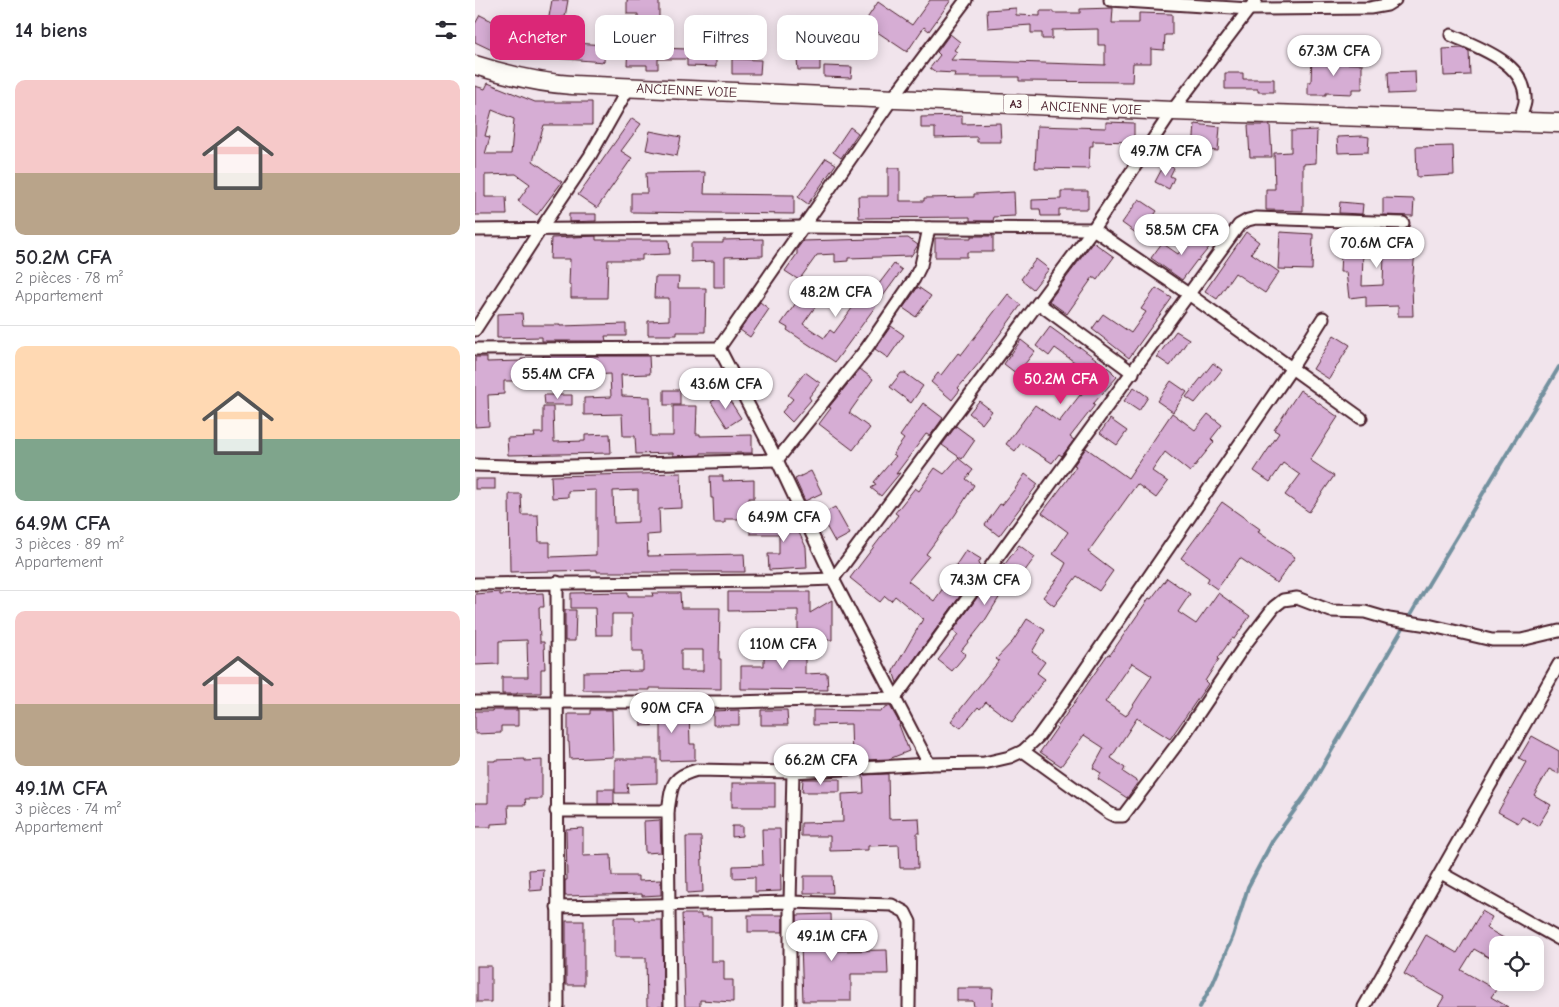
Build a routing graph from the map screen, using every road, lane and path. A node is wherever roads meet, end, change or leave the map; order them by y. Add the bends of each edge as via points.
1 (966, 0) edge
2 (1111, 0) edge
3 (1395, 0) edge
4 (1253, 4) edge
5 (1451, 35) dead end
6 (475, 65) edge
7 (629, 87) junction
8 (891, 99) junction
9 (1172, 111) junction
10 (1519, 121) junction
11 (1559, 124) edge
12 (1403, 223) dead end
13 (803, 227) junction
14 (929, 228) junction
15 (1093, 229) junction
16 (475, 230) edge
17 (540, 230) junction
18 (1190, 295) junction
19 (1038, 303) junction
20 (1323, 318) dead end
21 (475, 330) edge
22 (719, 348) junction
23 (475, 349) edge
24 (1291, 369) junction
25 (1133, 372) junction
26 (1361, 418) dead end
27 (777, 460) junction
28 (475, 465) edge
29 (833, 579) junction
30 (557, 582) junction
31 (475, 584) edge
32 (1559, 631) edge
33 (1559, 664) edge
34 (895, 698) junction
35 (556, 701) junction
36 (475, 702) edge
37 (1023, 751) junction
38 (929, 764) junction
39 (793, 772) junction
40 (557, 811) junction
41 (669, 811) junction
42 (1441, 873) junction
43 (790, 902) junction
44 (669, 905) junction
45 (557, 907) junction
46 (1559, 939) edge
47 (558, 1007) edge
48 (670, 1007) edge
49 (791, 1007) edge
50 (909, 1007) edge
51 (1363, 1007) edge

1 - 8 street
2 - 4 street
3 - 4 street via 1370,8
4 - 9 street
5 - 10 street via 1495,56 1516,75 1525,103
6 - 7 main road, ANCIENNE VOIE / A3 via 549,84
7 - 8 main road, ANCIENNE VOIE / A3
7 - 17 street via 590,156
8 - 9 main road, ANCIENNE VOIE / A3
8 - 13 street
9 - 10 main road, ANCIENNE VOIE / A3
9 - 15 street
10 - 11 main road, ANCIENNE VOIE / A3
12 - 18 street via 1248,220 1235,229
13 - 14 street
13 - 17 street
13 - 22 street
14 - 15 street
14 - 27 street via 921,265 914,279 866,349
15 - 18 street
15 - 19 street
16 - 17 street
17 - 21 street
18 - 24 street
18 - 25 street
19 - 25 street
19 - 29 street
20 - 24 street
22 - 23 street
22 - 27 street
24 - 26 street
24 - 37 street via 1054,715
25 - 34 street
27 - 28 street
27 - 29 street
29 - 30 street
29 - 34 street
30 - 31 street
30 - 35 street
32 - 37 street via 1521,640 1493,640 1365,612 1331,611 1297,598 1283,600 1245,646 1184,736 1123,816 1109,813
33 - 42 street
34 - 35 street via 734,702
34 - 38 street
35 - 36 street
35 - 40 street
37 - 38 street via 984,763
38 - 39 street
39 - 41 street via 697,770 686,773 673,785
39 - 43 street
40 - 41 street
40 - 45 street
41 - 44 street
42 - 46 street
42 - 51 street
43 - 44 street
43 - 49 street
43 - 50 street via 885,904 905,912 910,922
44 - 45 street
44 - 48 street
45 - 47 street

